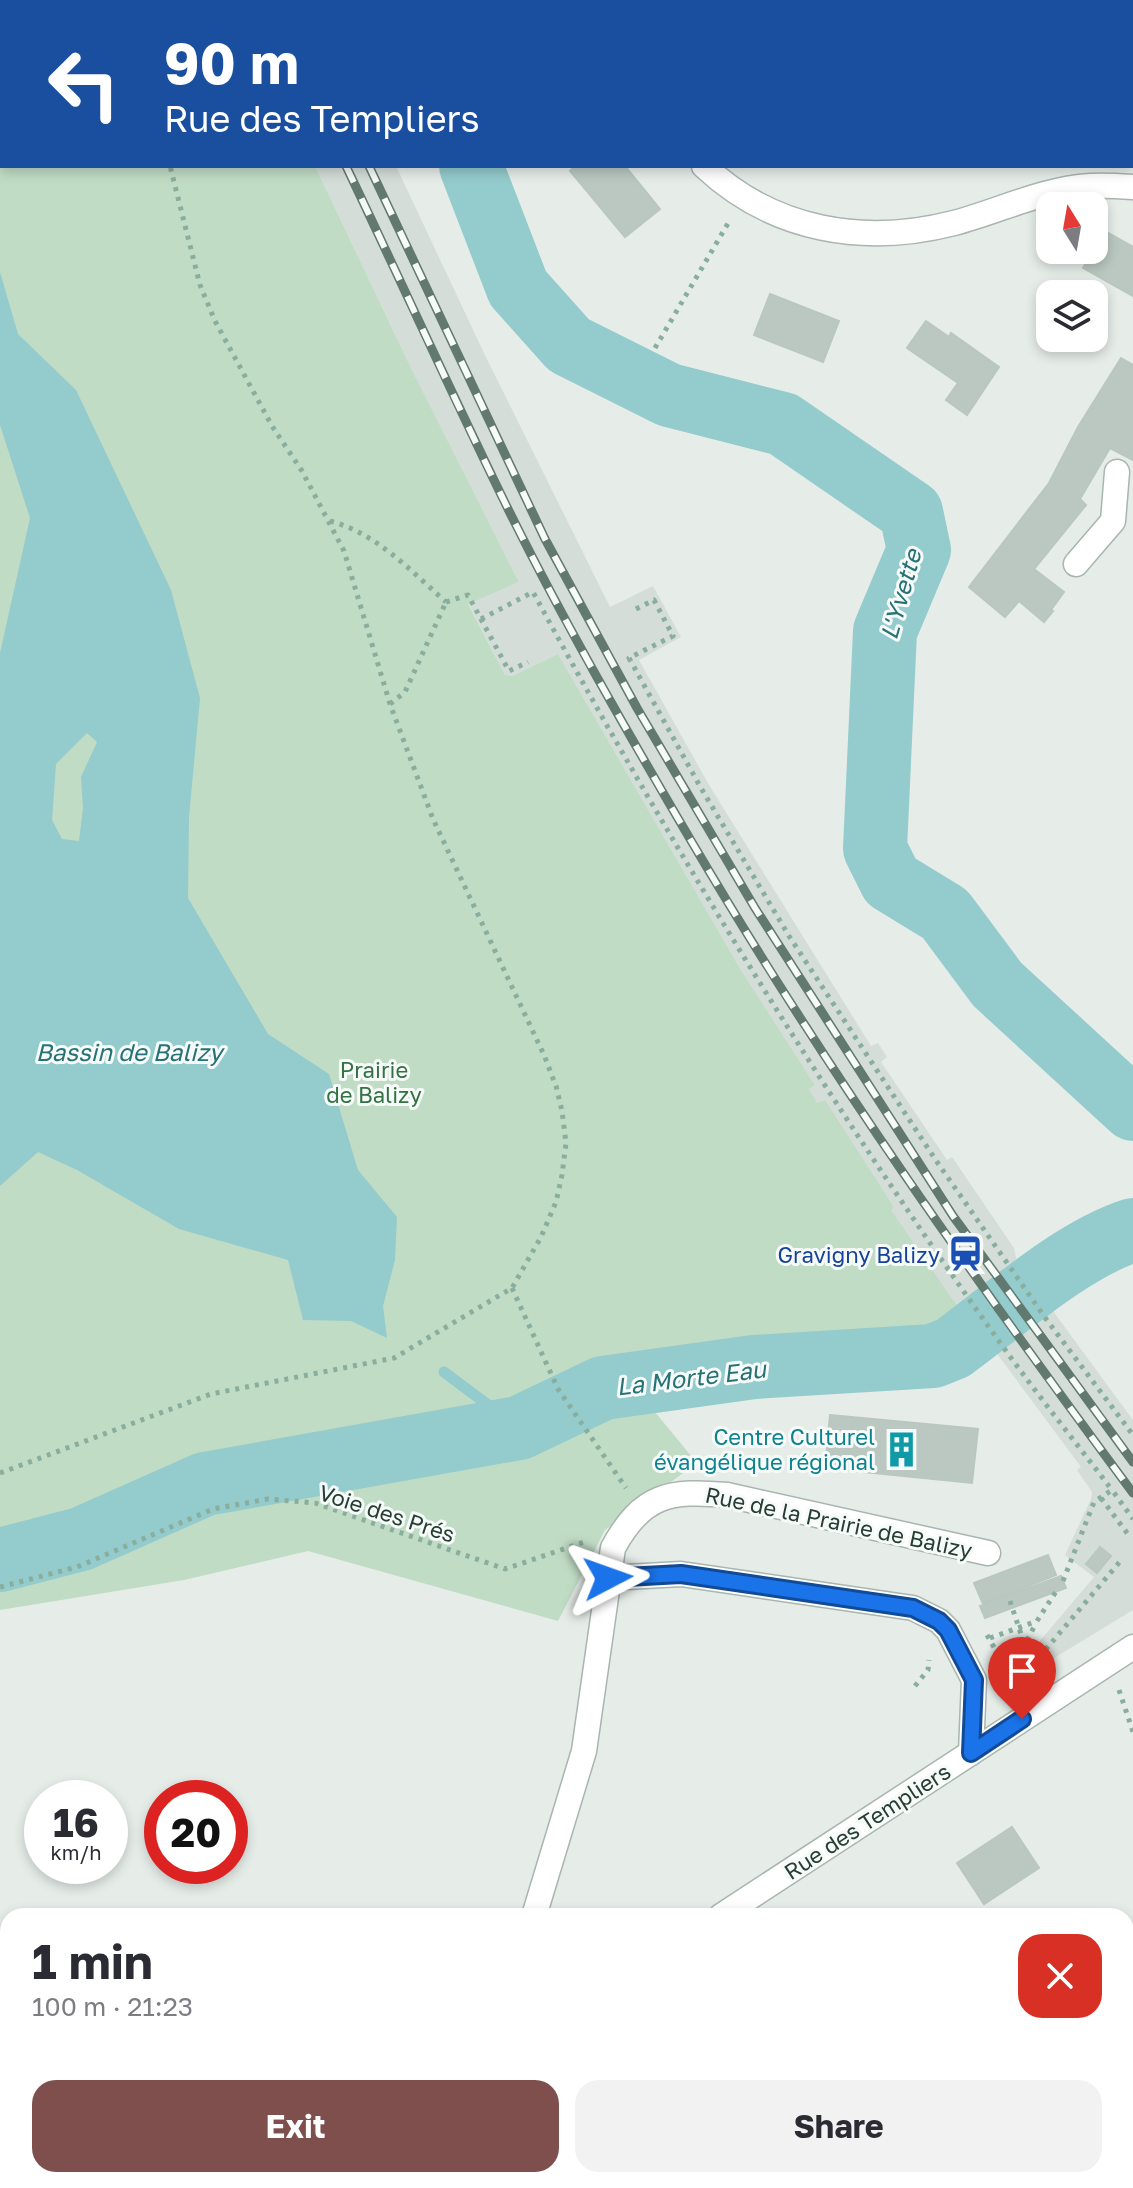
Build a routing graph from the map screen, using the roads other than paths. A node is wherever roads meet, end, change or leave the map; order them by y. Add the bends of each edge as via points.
1 (706, 168) edge
2 (1086, 176) edge
3 (1133, 187) edge
4 (1117, 472) dead end
5 (1123, 522) edge
6 (1076, 564) dead end
7 (988, 1553) dead end
8 (608, 1578) junction
9 (1133, 1647) edge
10 (971, 1753) junction
11 (536, 1908) edge
12 (733, 1908) edge

1 - 2 street via 742,198 781,217 833,231 888,233 953,223
2 - 3 street
4 - 5 street
5 - 6 street
7 - 8 street, Rue de la Prairie de Balizy via 696,1492 655,1500 632,1518 613,1548
8 - 10 street via 681,1574 913,1608 948,1630 974,1680
8 - 11 street via 584,1751
9 - 10 street, Rue des Templiers
10 - 12 street, Rue des Templiers

